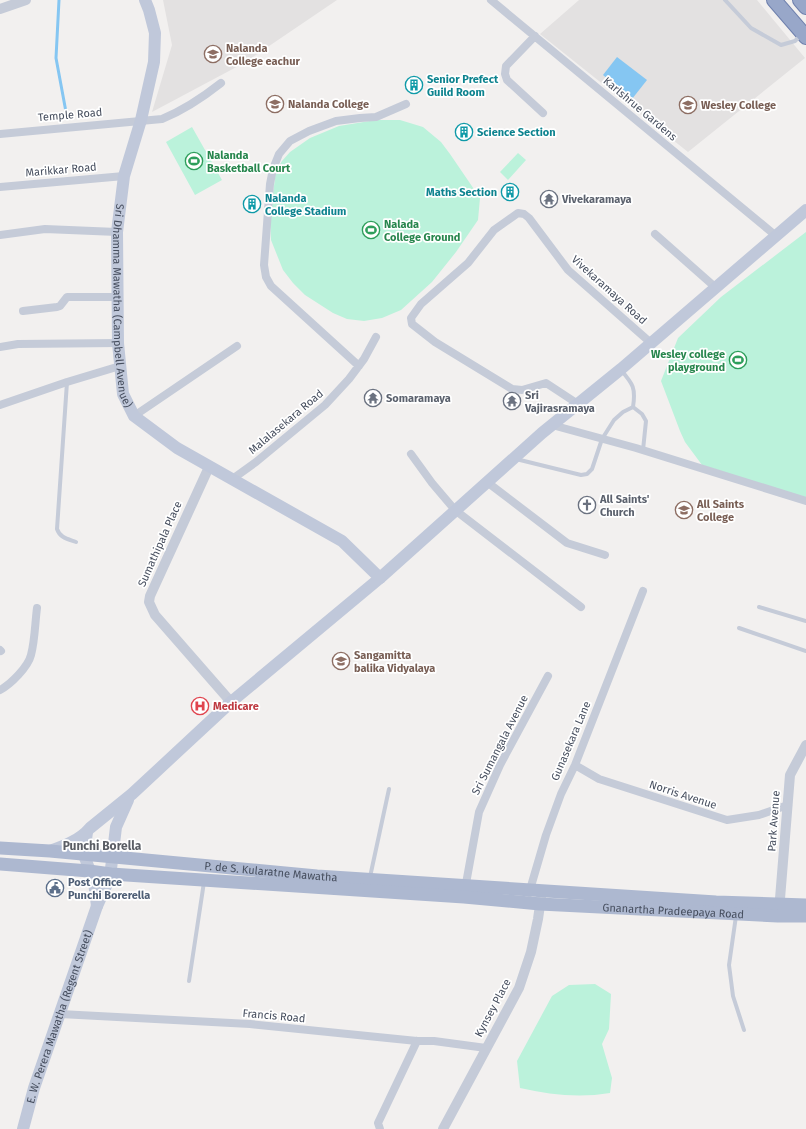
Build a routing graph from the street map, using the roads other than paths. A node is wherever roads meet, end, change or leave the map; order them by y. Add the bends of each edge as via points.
1 (26, 0) edge
2 (145, 0) edge
3 (491, 0) edge
4 (725, 0) edge
5 (774, 0) edge
6 (800, 0) edge
7 (806, 7) edge
8 (0, 9) edge
9 (535, 36) junction
10 (805, 36) edge
11 (221, 83) dead end
12 (406, 104) dead end
13 (543, 113) dead end
14 (141, 120) junction
15 (0, 134) edge
16 (124, 176) junction
17 (0, 186) edge
18 (806, 210) edge
19 (117, 232) junction
20 (655, 234) dead end
21 (0, 235) edge
22 (775, 235) junction
23 (715, 287) junction
24 (118, 297) junction
25 (23, 311) dead end
26 (376, 337) dead end
27 (118, 343) junction
28 (651, 343) junction
29 (237, 346) dead end
30 (0, 347) edge
31 (120, 366) junction
32 (359, 366) junction
33 (621, 369) junction
34 (67, 382) junction
35 (578, 404) junction
36 (0, 406) edge
37 (633, 407) junction
38 (134, 416) junction
39 (552, 425) junction
40 (602, 439) junction
41 (642, 450) junction
42 (411, 454) dead end
43 (514, 458) junction
44 (209, 467) junction
45 (231, 480) junction
46 (487, 482) junction
47 (806, 501) edge
48 (455, 510) junction
49 (76, 542) dead end
50 (605, 555) dead end
51 (380, 578) junction
52 (643, 591) dead end
53 (581, 607) dead end
54 (758, 607) dead end
55 (37, 608) dead end
56 (806, 621) edge
57 (738, 628) dead end
58 (806, 651) edge
59 (548, 676) dead end
60 (0, 690) edge
61 (230, 702) junction
62 (806, 745) edge
63 (576, 765) junction
64 (389, 790) dead end
65 (132, 794) junction
66 (788, 805) junction
67 (86, 832) junction
68 (0, 848) edge
69 (50, 851) junction
70 (84, 855) junction
71 (113, 858) junction
72 (0, 864) edge
73 (89, 870) junction
74 (111, 874) junction
75 (369, 879) junction
76 (204, 881) junction
77 (536, 889) junction
78 (465, 891) junction
79 (534, 903) junction
80 (780, 903) junction
81 (806, 905) edge
82 (97, 906) junction
83 (736, 914) junction
84 (778, 916) junction
85 (806, 916) edge
86 (189, 981) dead end
87 (60, 1014) junction
88 (744, 1030) dead end
89 (417, 1041) junction
90 (486, 1048) junction
91 (22, 1129) edge
92 (380, 1129) edge
93 (443, 1129) edge

1 - 8 street
2 - 14 main road, Sri Dhamma Mawatha (Campbell Avenue) via 155,33 154,62
3 - 9 street, Karlshrue Gardens
4 - 10 lane via 751,28 781,45
5 - 10 highway
6 - 7 highway
9 - 13 street via 506,66 505,74 507,80
9 - 22 street, Karlshrue Gardens
11 - 14 street, Temple Road via 181,111 162,119
12 - 32 street via 376,117 336,121 290,141 279,154 270,184 264,265 266,277 272,286
14 - 15 street, Temple Road
14 - 16 main road, Sri Dhamma Mawatha (Campbell Avenue)
16 - 17 street, Marikkar Road
16 - 19 main road, Sri Dhamma Mawatha (Campbell Avenue)
18 - 22 main road
19 - 21 street via 45,229
19 - 24 main road, Sri Dhamma Mawatha (Campbell Avenue)
20 - 23 street
22 - 23 main road
23 - 28 main road
24 - 25 street via 67,297 57,307
24 - 27 main road, Sri Dhamma Mawatha (Campbell Avenue)
26 - 32 street, Malalasekara Road
27 - 30 street via 18,344
27 - 31 main road, Sri Dhamma Mawatha (Campbell Avenue)
28 - 33 main road
28 - 35 street, Vivekaramaya Road via 568,270 529,218 518,213 494,230 468,263 421,304 411,318 412,324 435,342 512,389 522,390 546,383
29 - 38 street
31 - 34 street
31 - 38 main road, Sri Dhamma Mawatha (Campbell Avenue) via 123,394
32 - 45 street, Malalasekara Road via 325,405
33 - 35 main road
33 - 37 lane via 633,386
34 - 36 street
34 - 49 lane via 57,529 62,537
35 - 39 main road
37 - 40 lane via 614,420
37 - 41 lane via 642,414 646,422
38 - 44 main road, Sri Dhamma Mawatha (Campbell Avenue) via 177,448
39 - 40 street
39 - 43 main road
40 - 41 street
40 - 43 lane via 592,470 587,474 581,475
41 - 47 street
42 - 48 street
43 - 46 main road
44 - 45 main road, Sri Dhamma Mawatha (Campbell Avenue)
44 - 61 street, Sumathipala Place via 149,602 155,615
45 - 51 main road, Sri Dhamma Mawatha (Campbell Avenue) via 342,541
46 - 48 main road
46 - 50 street via 567,542
48 - 51 main road
48 - 53 street
51 - 61 main road
52 - 63 street, Gunasekara Lane
54 - 56 lane
55 - 60 street via 31,656 21,672
57 - 58 lane
59 - 78 street, Sri Sumangala Avenue via 500,765 479,812
61 - 65 main road
62 - 66 street, Park Avenue via 790,775
63 - 66 street, Norris Avenue via 600,779 726,820 759,815
63 - 77 street, Gunasekara Lane via 561,794 546,835
64 - 75 lane
65 - 67 main road
65 - 71 main road, E. W. Perera Mawatha (Regent Street) via 124,805 116,827
66 - 80 street, Park Avenue
67 - 69 main road via 72,842
67 - 70 main road
68 - 69 main road, P. de S. Kularatne Mawatha
69 - 70 main road, P. de S. Kularatne Mawatha
70 - 71 main road, P. de S. Kularatne Mawatha
70 - 73 main road, E. W. Perera Mawatha (Regent Street)
71 - 74 main road, E. W. Perera Mawatha (Regent Street)
71 - 75 main road, P. de S. Kularatne Mawatha
72 - 73 main road, P. de S. Kularatne Mawatha
73 - 74 main road, P. de S. Kularatne Mawatha
73 - 82 main road, E. W. Perera Mawatha (Regent Street) via 94,882
74 - 76 main road, P. de S. Kularatne Mawatha
74 - 82 main road, E. W. Perera Mawatha (Regent Street)
75 - 78 main road, P. de S. Kularatne Mawatha
76 - 78 main road, P. de S. Kularatne Mawatha
76 - 86 lane
77 - 78 main road, P. de S. Kularatne Mawatha
77 - 79 street, Kynsey Place
77 - 80 main road, Gnanartha Pradeepaya Road via 716,902
78 - 79 main road, P. de S. Kularatne Mawatha
79 - 83 main road, Gnanartha Pradeepaya Road
79 - 90 street, Kynsey Place via 538,919 531,952 518,988
80 - 81 main road, Gnanartha Pradeepaya Road
80 - 84 street, Park Avenue
82 - 87 main road, E. W. Perera Mawatha (Regent Street)
83 - 84 main road, Gnanartha Pradeepaya Road
83 - 88 lane via 729,964 733,996
84 - 85 main road, Gnanartha Pradeepaya Road
87 - 89 street, Francis Road via 250,1024
87 - 91 main road, E. W. Perera Mawatha (Regent Street)
89 - 90 street, Francis Road
89 - 92 street via 378,1123
90 - 93 street, Kynsey Place

